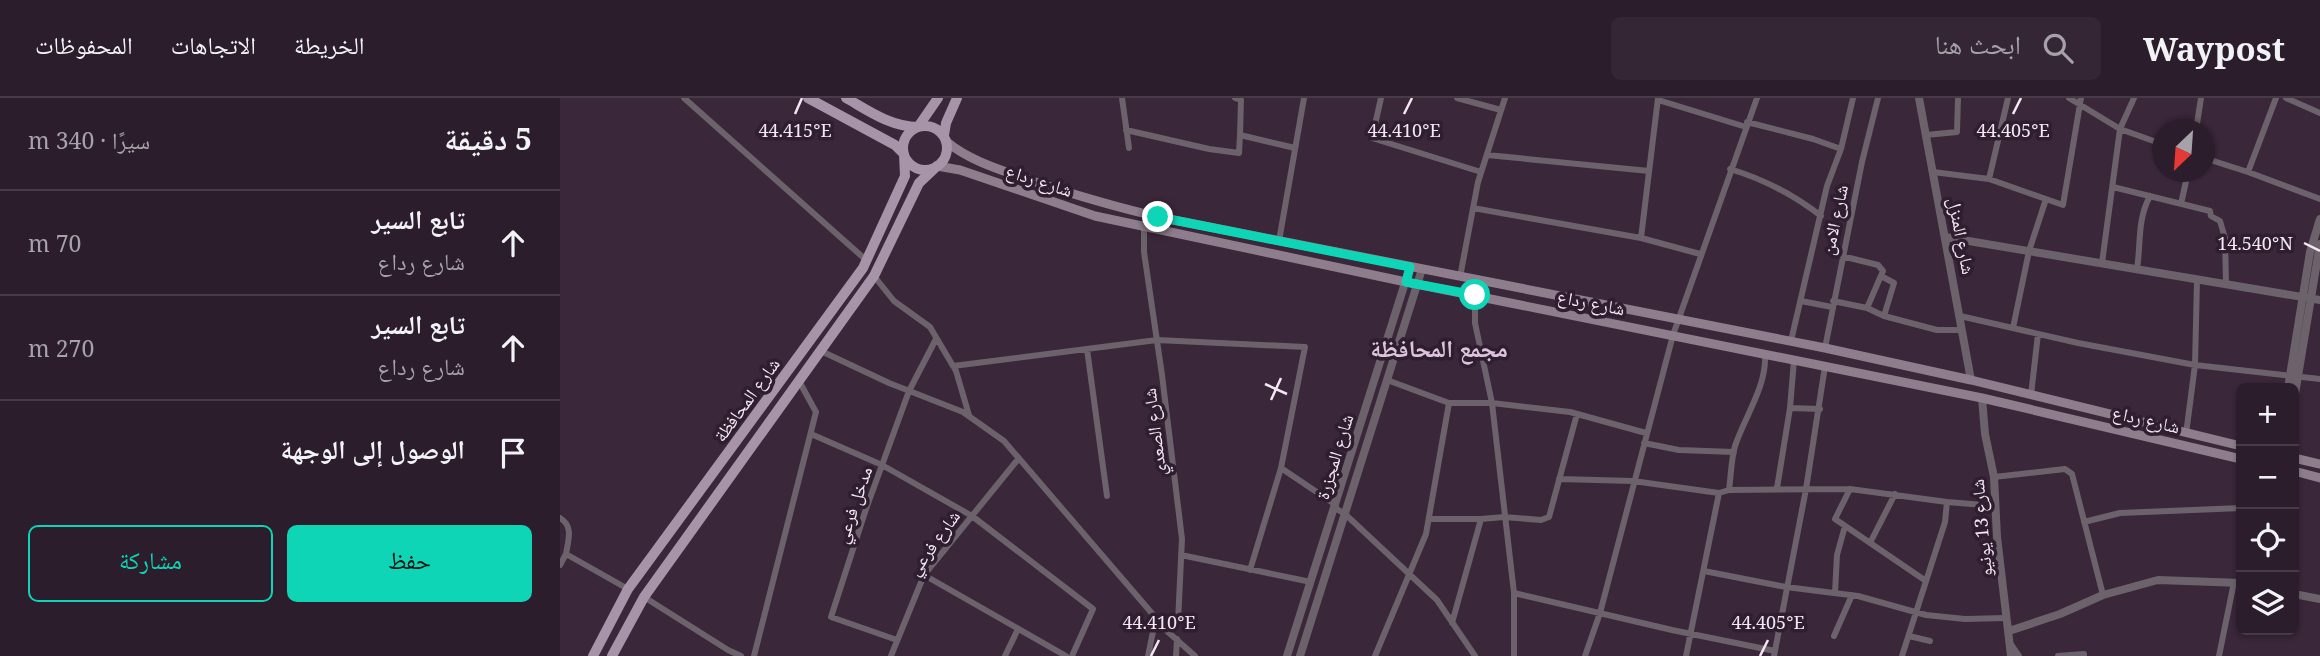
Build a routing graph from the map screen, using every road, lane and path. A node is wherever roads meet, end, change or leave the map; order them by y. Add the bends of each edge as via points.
1 (684, 98) edge
2 (808, 98) edge
3 (846, 98) edge
4 (938, 98) edge
5 (957, 98) edge
6 (1122, 98) edge
7 (1235, 98) edge
8 (1304, 98) edge
9 (1381, 98) edge
10 (1457, 98) edge
11 (1505, 98) edge
12 (1757, 98) edge
13 (1853, 98) edge
14 (1878, 98) edge
15 (1919, 98) edge
16 (1958, 98) edge
17 (2008, 98) edge
18 (2069, 98) edge
19 (2134, 98) edge
20 (2201, 98) edge
21 (2276, 98) edge
22 (2286, 98) edge
23 (1658, 99) edge
24 (2080, 101) edge
25 (827, 103) edge
26 (1501, 110) junction
27 (2320, 113) edge
28 (2198, 119) edge
29 (1747, 124) junction
30 (918, 127) junction
31 (2120, 128) junction
32 (1126, 130) junction
33 (1240, 135) junction
34 (1926, 135) junction
35 (945, 139) junction
36 (2152, 140) edge
37 (1129, 148) dead end
38 (1295, 148) junction
39 (1841, 149) junction
40 (904, 155) junction
41 (1487, 155) junction
42 (2215, 162) edge
43 (937, 166) junction
44 (1730, 169) junction
45 (1649, 171) junction
46 (1481, 172) junction
47 (1933, 172) junction
48 (2248, 172) junction
49 (1989, 179) junction
50 (2186, 182) edge
51 (2113, 187) junction
52 (2150, 196) junction
53 (2320, 198) edge
54 (2046, 200) junction
55 (2181, 204) junction
56 (1473, 208) junction
57 (1821, 216) junction
58 (2320, 219) edge
59 (1144, 227) junction
60 (1641, 237) junction
61 (1945, 237) junction
62 (1279, 241) junction
63 (2320, 244) edge
64 (2029, 251) junction
65 (1700, 254) junction
66 (1842, 256) junction
67 (866, 260) junction
68 (2102, 263) junction
69 (1410, 267) junction
70 (1422, 269) junction
71 (2137, 270) junction
72 (874, 276) junction
73 (1460, 276) junction
74 (1881, 276) junction
75 (2197, 279) junction
76 (1406, 282) junction
77 (1417, 284) junction
78 (2226, 284) junction
79 (1475, 295) junction
80 (2312, 299) edge
81 (1801, 300) junction
82 (1832, 304) junction
83 (1867, 308) junction
84 (834, 310) junction
85 (1884, 316) junction
86 (1960, 316) junction
87 (845, 318) junction
88 (1678, 319) junction
89 (2013, 328) junction
90 (1962, 330) junction
91 (2038, 334) junction
92 (1673, 335) junction
93 (936, 339) junction
94 (1157, 340) junction
95 (1791, 341) junction
96 (1825, 348) junction
97 (1087, 349) junction
98 (821, 351) junction
99 (1765, 354) junction
100 (1794, 359) junction
101 (2195, 365) junction
102 (953, 366) junction
103 (1825, 366) junction
104 (2294, 376) junction
105 (2320, 379) edge
106 (1387, 380) junction
107 (1971, 380) junction
108 (799, 381) junction
109 (2290, 383) edge
110 (2294, 383) edge
111 (909, 391) junction
112 (2031, 395) junction
113 (1982, 398) junction
114 (1449, 403) junction
115 (1492, 403) junction
116 (1790, 408) junction
117 (1820, 409) junction
118 (1577, 414) junction
119 (969, 416) junction
120 (1646, 433) junction
121 (811, 434) junction
122 (2186, 434) junction
123 (1644, 443) junction
124 (2236, 445) edge
125 (1734, 452) junction
126 (1019, 458) junction
127 (2236, 458) edge
128 (2299, 459) edge
129 (2320, 464) edge
130 (882, 465) junction
131 (1281, 468) junction
132 (2299, 472) edge
133 (1994, 477) junction
134 (2320, 478) edge
135 (1559, 479) junction
136 (1633, 481) junction
137 (1777, 488) junction
138 (1806, 489) junction
139 (1850, 489) junction
140 (1729, 490) junction
141 (1719, 493) junction
142 (1895, 494) junction
143 (1107, 496) dead end
144 (1947, 502) junction
145 (1336, 506) junction
146 (1996, 506) junction
147 (2236, 508) edge
148 (1345, 514) junction
149 (972, 516) junction
150 (1504, 517) junction
151 (560, 518) edge
152 (1429, 519) junction
153 (1481, 519) junction
154 (2084, 522) junction
155 (1845, 526) junction
156 (1870, 543) junction
157 (565, 554) junction
158 (1181, 555) junction
159 (560, 565) edge
160 (1251, 570) junction
161 (1704, 571) junction
162 (1408, 574) junction
163 (924, 575) junction
164 (1926, 581) junction
165 (1311, 582) junction
166 (2236, 583) edge
167 (1786, 587) junction
168 (628, 589) junction
169 (2236, 590) edge
170 (1514, 593) junction
171 (1835, 593) junction
172 (1852, 595) junction
173 (2103, 595) junction
174 (2299, 595) edge
175 (643, 597) junction
176 (2320, 599) edge
177 (1917, 612) junction
178 (1600, 613) junction
179 (1156, 617) junction
180 (2007, 618) junction
181 (1452, 623) junction
182 (1018, 629) junction
183 (2009, 631) junction
184 (1168, 632) junction
185 (1690, 634) junction
186 (1834, 636) dead end
187 (1909, 636) junction
188 (1177, 639) junction
189 (897, 640) junction
190 (1930, 641) dead end
191 (2010, 642) junction
192 (1775, 653) edge
193 (593, 656) edge
194 (612, 656) edge
195 (741, 656) edge
196 (754, 656) edge
197 (891, 656) edge
198 (1005, 656) edge
199 (1066, 656) edge
200 (1072, 656) edge
201 (1149, 656) edge
202 (1176, 656) edge
203 (1195, 656) edge
204 (1287, 656) edge
205 (1300, 656) edge
206 (1375, 656) edge
207 (1475, 656) edge
208 (1514, 656) edge
209 (1585, 656) edge
210 (1686, 656) edge
211 (1902, 656) edge
212 (2011, 656) edge
213 (2019, 656) edge
214 (2058, 656) edge
215 (2084, 656) edge
216 (2218, 656) edge

1 - 67 street
2 - 25 main road
3 - 30 main road via 896,125
4 - 30 main road
5 - 35 main road via 946,123
6 - 32 street
7 - 33 street via 1241,100
8 - 38 street
9 - 46 street via 1372,138
10 - 26 street
11 - 26 street
12 - 29 street
13 - 39 street
14 - 66 street, شارع الامن
15 - 34 street, شارع المنزل
16 - 34 street via 1957,132
17 - 49 street
18 - 24 street
19 - 31 street
20 - 28 street
21 - 48 street
22 - 27 street
23 - 29 street
23 - 45 street
24 - 31 street
24 - 54 street via 2063,205
25 - 40 main road
26 - 41 street
29 - 39 street
29 - 44 street
30 - 35 main road via 932,127
30 - 40 main road via 904,141
31 - 36 street
31 - 51 street
32 - 33 street via 1239,153
32 - 37 street
33 - 38 street
34 - 47 street, شارع المنزل
35 - 43 main road via 946,156
35 - 62 main road, شارع رداع via 960,153 1000,170 1097,202
38 - 62 street
39 - 57 street
40 - 43 main road via 918,168
40 - 67 main road, شارع المحافظة via 905,176
41 - 45 street
41 - 46 street
42 - 48 street
43 - 59 main road, شارع رداع
43 - 72 main road, شارع المحافظة via 919,183
44 - 57 street via 1803,202
44 - 65 street
45 - 60 street
46 - 56 street
47 - 49 street
47 - 61 street, شارع المنزل
48 - 53 street
49 - 54 street
50 - 55 street
51 - 52 street
51 - 68 street
52 - 55 street
52 - 71 street via 2139,222
54 - 64 street
55 - 78 street via 2210,211 2220,221
56 - 60 street
56 - 73 street
57 - 81 street
58 - 80 street via 2311,252
59 - 76 main road, شارع رداع
59 - 94 street, شارع الصعدي
60 - 65 street
61 - 64 street
61 - 86 street, شارع المنزل
62 - 69 main road, شارع رداع
63 - 80 street
64 - 68 street
64 - 89 street
65 - 88 street
66 - 74 street via 1878,265
66 - 82 street, شارع الامن
67 - 84 main road, شارع المحافظة
68 - 71 street
69 - 70 main road, شارع رداع
69 - 76 street, شارع المجزرة
70 - 73 main road, شارع رداع
70 - 77 street, شارع المجزرة
71 - 75 street
72 - 87 main road, شارع المحافظة
72 - 93 street via 894,301 930,327
73 - 88 main road, شارع رداع
74 - 83 street
74 - 85 street via 1894,283
75 - 78 street
75 - 101 street
76 - 77 main road, شارع رداع
76 - 145 street, شارع المجزرة
77 - 79 main road, شارع رداع
77 - 106 street, شارع المجزرة
78 - 80 street
79 - 92 main road, شارع رداع
79 - 115 street via 1475,323
80 - 104 street
81 - 82 street
81 - 95 street
82 - 83 street
82 - 96 street, شارع الامن
83 - 85 street
84 - 87 main road
84 - 168 main road, شارع المحافظة
85 - 90 street via 1937,330
86 - 89 street
86 - 90 street, شارع المنزل
87 - 98 main road, شارع المحافظة
88 - 92 street
88 - 95 main road, شارع رداع
89 - 91 street
90 - 107 street, شارع المنزل
91 - 101 street
91 - 112 street
92 - 99 main road, شارع رداع
92 - 120 street
93 - 102 street
93 - 111 street, مدخل فرعي
94 - 97 street
94 - 131 street via 1306,347
94 - 158 street, شارع الصعدي
95 - 96 main road, شارع رداع
96 - 107 main road, شارع رداع
97 - 102 street
97 - 143 street
98 - 108 main road, شارع المحافظة
98 - 111 street
99 - 100 main road, شارع رداع
99 - 125 street via 1759,388
100 - 103 main road, شارع رداع
100 - 116 street
101 - 104 street
101 - 122 street
102 - 119 street
103 - 113 main road, شارع رداع
103 - 117 street
104 - 105 street
104 - 109 street
104 - 110 street
106 - 114 street
106 - 148 street, شارع المجزرة
107 - 112 main road, شارع رداع
108 - 121 street via 816,412
108 - 175 main road, شارع المحافظة
111 - 119 street
111 - 130 street, مدخل فرعي
112 - 122 main road, شارع رداع
113 - 127 main road, شارع رداع
113 - 133 street, شارع 13 يونيو
114 - 115 street
114 - 152 street
115 - 118 street
115 - 150 street
116 - 117 street
116 - 137 street
117 - 138 street
118 - 120 street
118 - 135 street
119 - 126 street
120 - 123 street
121 - 130 street
121 - 196 street
122 - 124 main road, شارع رداع
123 - 125 street
123 - 136 street
125 - 140 street
126 - 149 street, شارع فرعي
126 - 179 street
128 - 129 main road
130 - 149 street
130 - 189 street, مدخل فرعي via 831,617
131 - 145 street
131 - 160 street
132 - 134 main road
133 - 146 street, شارع 13 يونيو
133 - 154 street via 2065,469 2072,474
135 - 136 street
135 - 150 street via 1549,517
136 - 141 street
136 - 178 street
137 - 138 street
137 - 140 street
138 - 139 street
138 - 167 street
139 - 142 street
139 - 155 street via 1835,519
140 - 141 street
141 - 161 street
142 - 144 street
142 - 156 street
144 - 146 street
144 - 164 street
145 - 148 street
145 - 165 street, شارع المجزرة
146 - 180 street, شارع 13 يونيو
147 - 154 street via 2120,513
148 - 162 street
148 - 205 street, شارع المجزرة
149 - 163 street, شارع فرعي
149 - 200 street via 1093,609
150 - 153 street
150 - 170 street
151 - 157 street via 570,530
152 - 153 street
152 - 162 street
153 - 181 street
154 - 173 street
155 - 156 street
155 - 171 street via 1837,555
156 - 164 street
157 - 159 street
157 - 168 street
158 - 160 street
158 - 184 street, شارع الصعدي via 1178,622
160 - 165 street
161 - 167 street
161 - 185 street
162 - 181 street via 1437,600
162 - 206 street
163 - 182 street
163 - 189 street, شارع فرعي
164 - 177 street
165 - 204 street, شارع المجزرة
166 - 173 street via 2158,580
167 - 171 street
167 - 192 street
168 - 193 main road, شارع المحافظة
169 - 216 street
170 - 178 street
170 - 208 street
171 - 172 street
172 - 177 street
172 - 186 street
173 - 183 street
174 - 176 street
175 - 194 main road, شارع المحافظة
175 - 195 street
177 - 180 street via 1965,619
177 - 187 street
178 - 185 street
178 - 209 street
179 - 184 street
179 - 201 street
180 - 183 street, شارع 13 يونيو
181 - 207 street
182 - 198 street
182 - 199 street
183 - 191 street, شارع 13 يونيو
184 - 188 street
185 - 192 street
185 - 210 street
187 - 190 street
187 - 211 street
188 - 202 street
188 - 203 street
189 - 197 street, شارع فرعي
191 - 212 street, شارع 13 يونيو
191 - 213 street
214 - 215 street

